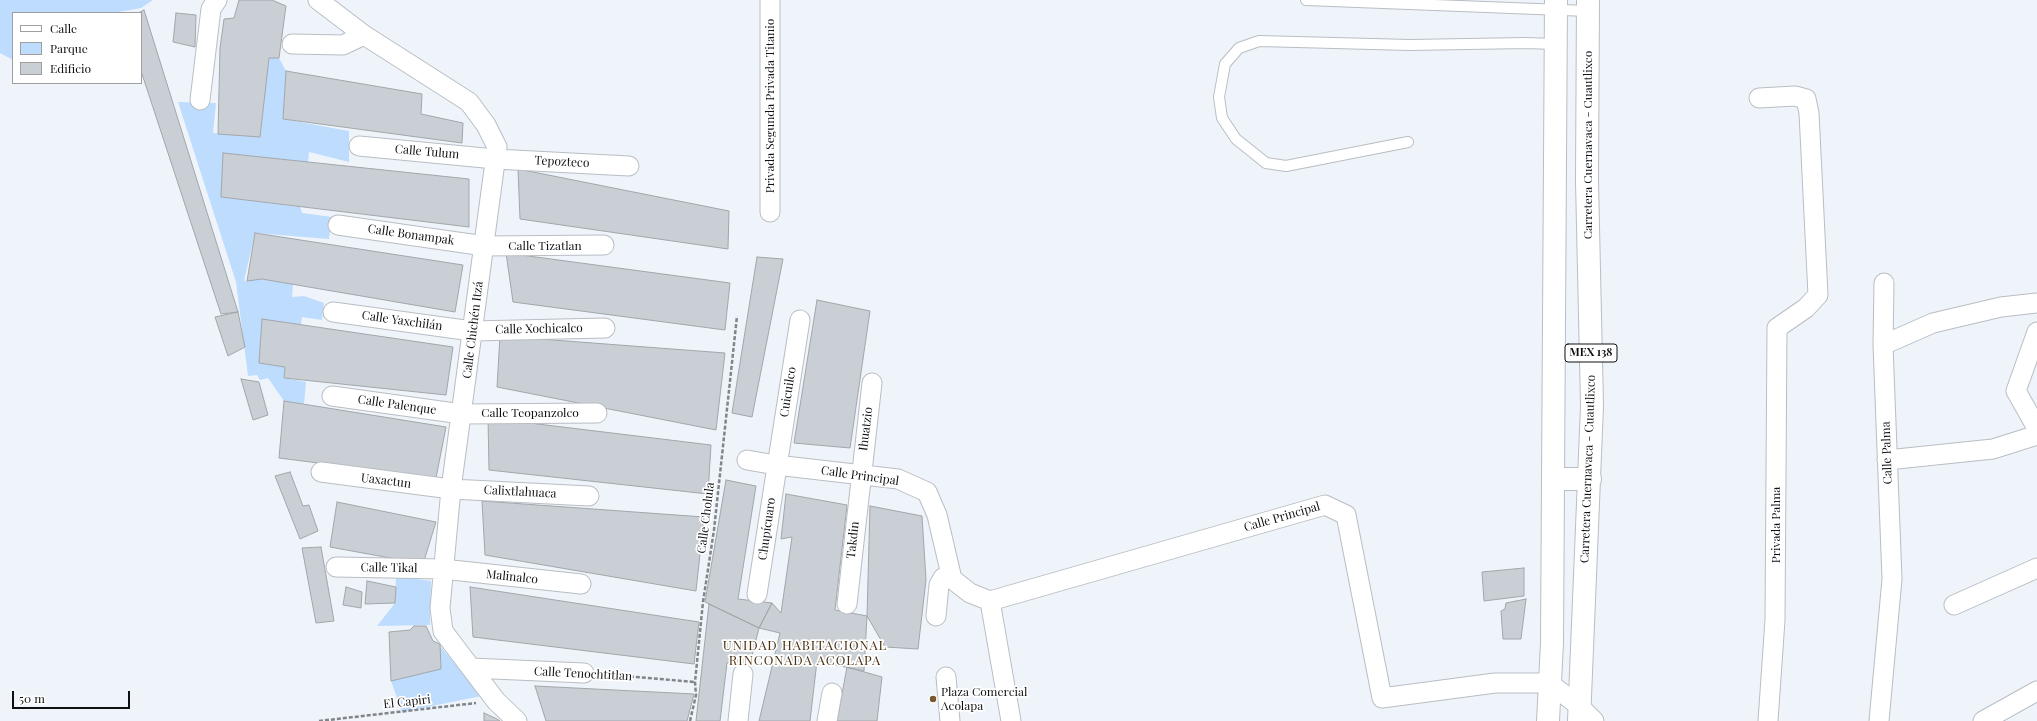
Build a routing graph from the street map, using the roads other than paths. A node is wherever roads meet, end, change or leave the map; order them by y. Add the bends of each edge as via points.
1 (217, 0) edge
2 (318, 0) edge
3 (770, 0) edge
4 (1306, 0) edge
5 (1555, 5) edge
6 (1588, 5) edge
7 (364, 35) junction
8 (292, 44) dead end
9 (1556, 44) junction
10 (1759, 98) dead end
11 (200, 100) dead end
12 (1408, 142) dead end
13 (359, 146) dead end
14 (495, 159) junction
15 (629, 166) dead end
16 (770, 212) dead end
17 (338, 225) dead end
18 (604, 245) dead end
19 (485, 246) junction
20 (1884, 283) dead end
21 (2037, 303) edge
22 (333, 312) dead end
23 (800, 320) dead end
24 (606, 328) dead end
25 (472, 331) junction
26 (2037, 332) edge
27 (1883, 345) junction
28 (872, 383) dead end
29 (332, 396) dead end
30 (597, 413) dead end
31 (462, 414) junction
32 (2037, 428) edge
33 (2037, 435) edge
34 (747, 460) dead end
35 (1887, 460) junction
36 (776, 465) junction
37 (322, 472) dead end
38 (860, 475) junction
39 (1590, 478) junction
40 (1552, 479) junction
41 (452, 489) junction
42 (589, 496) dead end
43 (336, 568) dead end
44 (2037, 568) edge
45 (443, 569) junction
46 (952, 578) junction
47 (581, 584) dead end
48 (757, 594) dead end
49 (990, 601) junction
50 (847, 604) dead end
51 (1954, 605) dead end
52 (936, 616) dead end
53 (471, 668) junction
54 (584, 673) road end
55 (743, 674) dead end
56 (946, 677) dead end
57 (1549, 683) junction
58 (2037, 691) edge
59 (832, 693) dead end
60 (1578, 713) edge
61 (517, 721) edge
62 (738, 721) edge
63 (827, 721) edge
64 (950, 721) edge
65 (1011, 721) edge
66 (1548, 721) edge
67 (1594, 721) edge
68 (1768, 721) edge
69 (1878, 721) edge
70 (1983, 721) edge

1 - 11 street via 211,9
2 - 7 street, Calle Chichén Itzá
3 - 16 street, Privada Segunda Privada Titanio
4 - 5 lane
5 - 6 lane
5 - 9 main road, MEX 138
6 - 39 main road, Carretera Cuernavaca - Cuautlixco / MEX 138 via 1587,181 1592,406
7 - 8 street via 343,45
7 - 14 street, Calle Chichén Itzá via 469,102 486,125 497,147
9 - 12 lane via 1410,45 1259,41 1239,48 1225,64 1220,97 1222,118 1236,139 1266,163 1286,166
9 - 40 main road, MEX 138
10 - 68 street, Privada Palma via 1795,96 1806,99 1809,113 1818,295 1806,308 1776,328 1775,620
13 - 14 street, Calle Tulum
14 - 15 street, Tepozteco
14 - 19 street, Calle Chichén Itzá
17 - 19 street, Calle Bonampak
18 - 19 street, Calle Tizatlan
19 - 25 street, Calle Chichén Itzá
20 - 27 street
21 - 27 street via 2001,307 1933,323
22 - 25 street, Calle Yaxchilán
23 - 36 street, Cuicuilco
24 - 25 street, Calle Xochicalco
25 - 31 street, Calle Chichén Itzá
26 - 32 street via 2016,391
27 - 35 street, Calle Palma
28 - 38 street, Ihuatzio
29 - 31 street, Calle Palenque
30 - 31 street, Calle Teopanzolco
31 - 41 street, Calle Chichén Itzá
33 - 35 street via 1993,449
34 - 36 street, Calle Principal
35 - 69 street, Calle Palma via 1892,579
36 - 38 street, Calle Principal
36 - 48 street, Chupícuaro
37 - 41 street, Uaxactun
38 - 46 street, Calle Principal via 898,479 927,492 937,515
38 - 50 street, Takdin
39 - 40 main road
39 - 60 main road, Carretera Cuernavaca - Cuautlixco / MEX 138
40 - 57 main road, MEX 138 via 1552,643
41 - 42 street, Calixtlahuaca
41 - 45 street, Calle Chichén Itzá
43 - 45 street, Calle Tikal
44 - 51 street
45 - 47 street, Malinalco
45 - 53 street, Calle Chichén Itzá via 440,608 443,631
46 - 49 street via 970,593
46 - 52 street via 943,578 938,585
49 - 57 street, Calle Principal via 1325,505 1346,515 1382,698 1495,683
49 - 65 street
53 - 54 street, Calle Tenochtitlan
53 - 61 street, Calle Chichén Itzá via 496,701
55 - 62 street
56 - 64 street
57 - 60 street
57 - 66 main road, MEX 138
58 - 70 street
59 - 63 street
60 - 67 street

